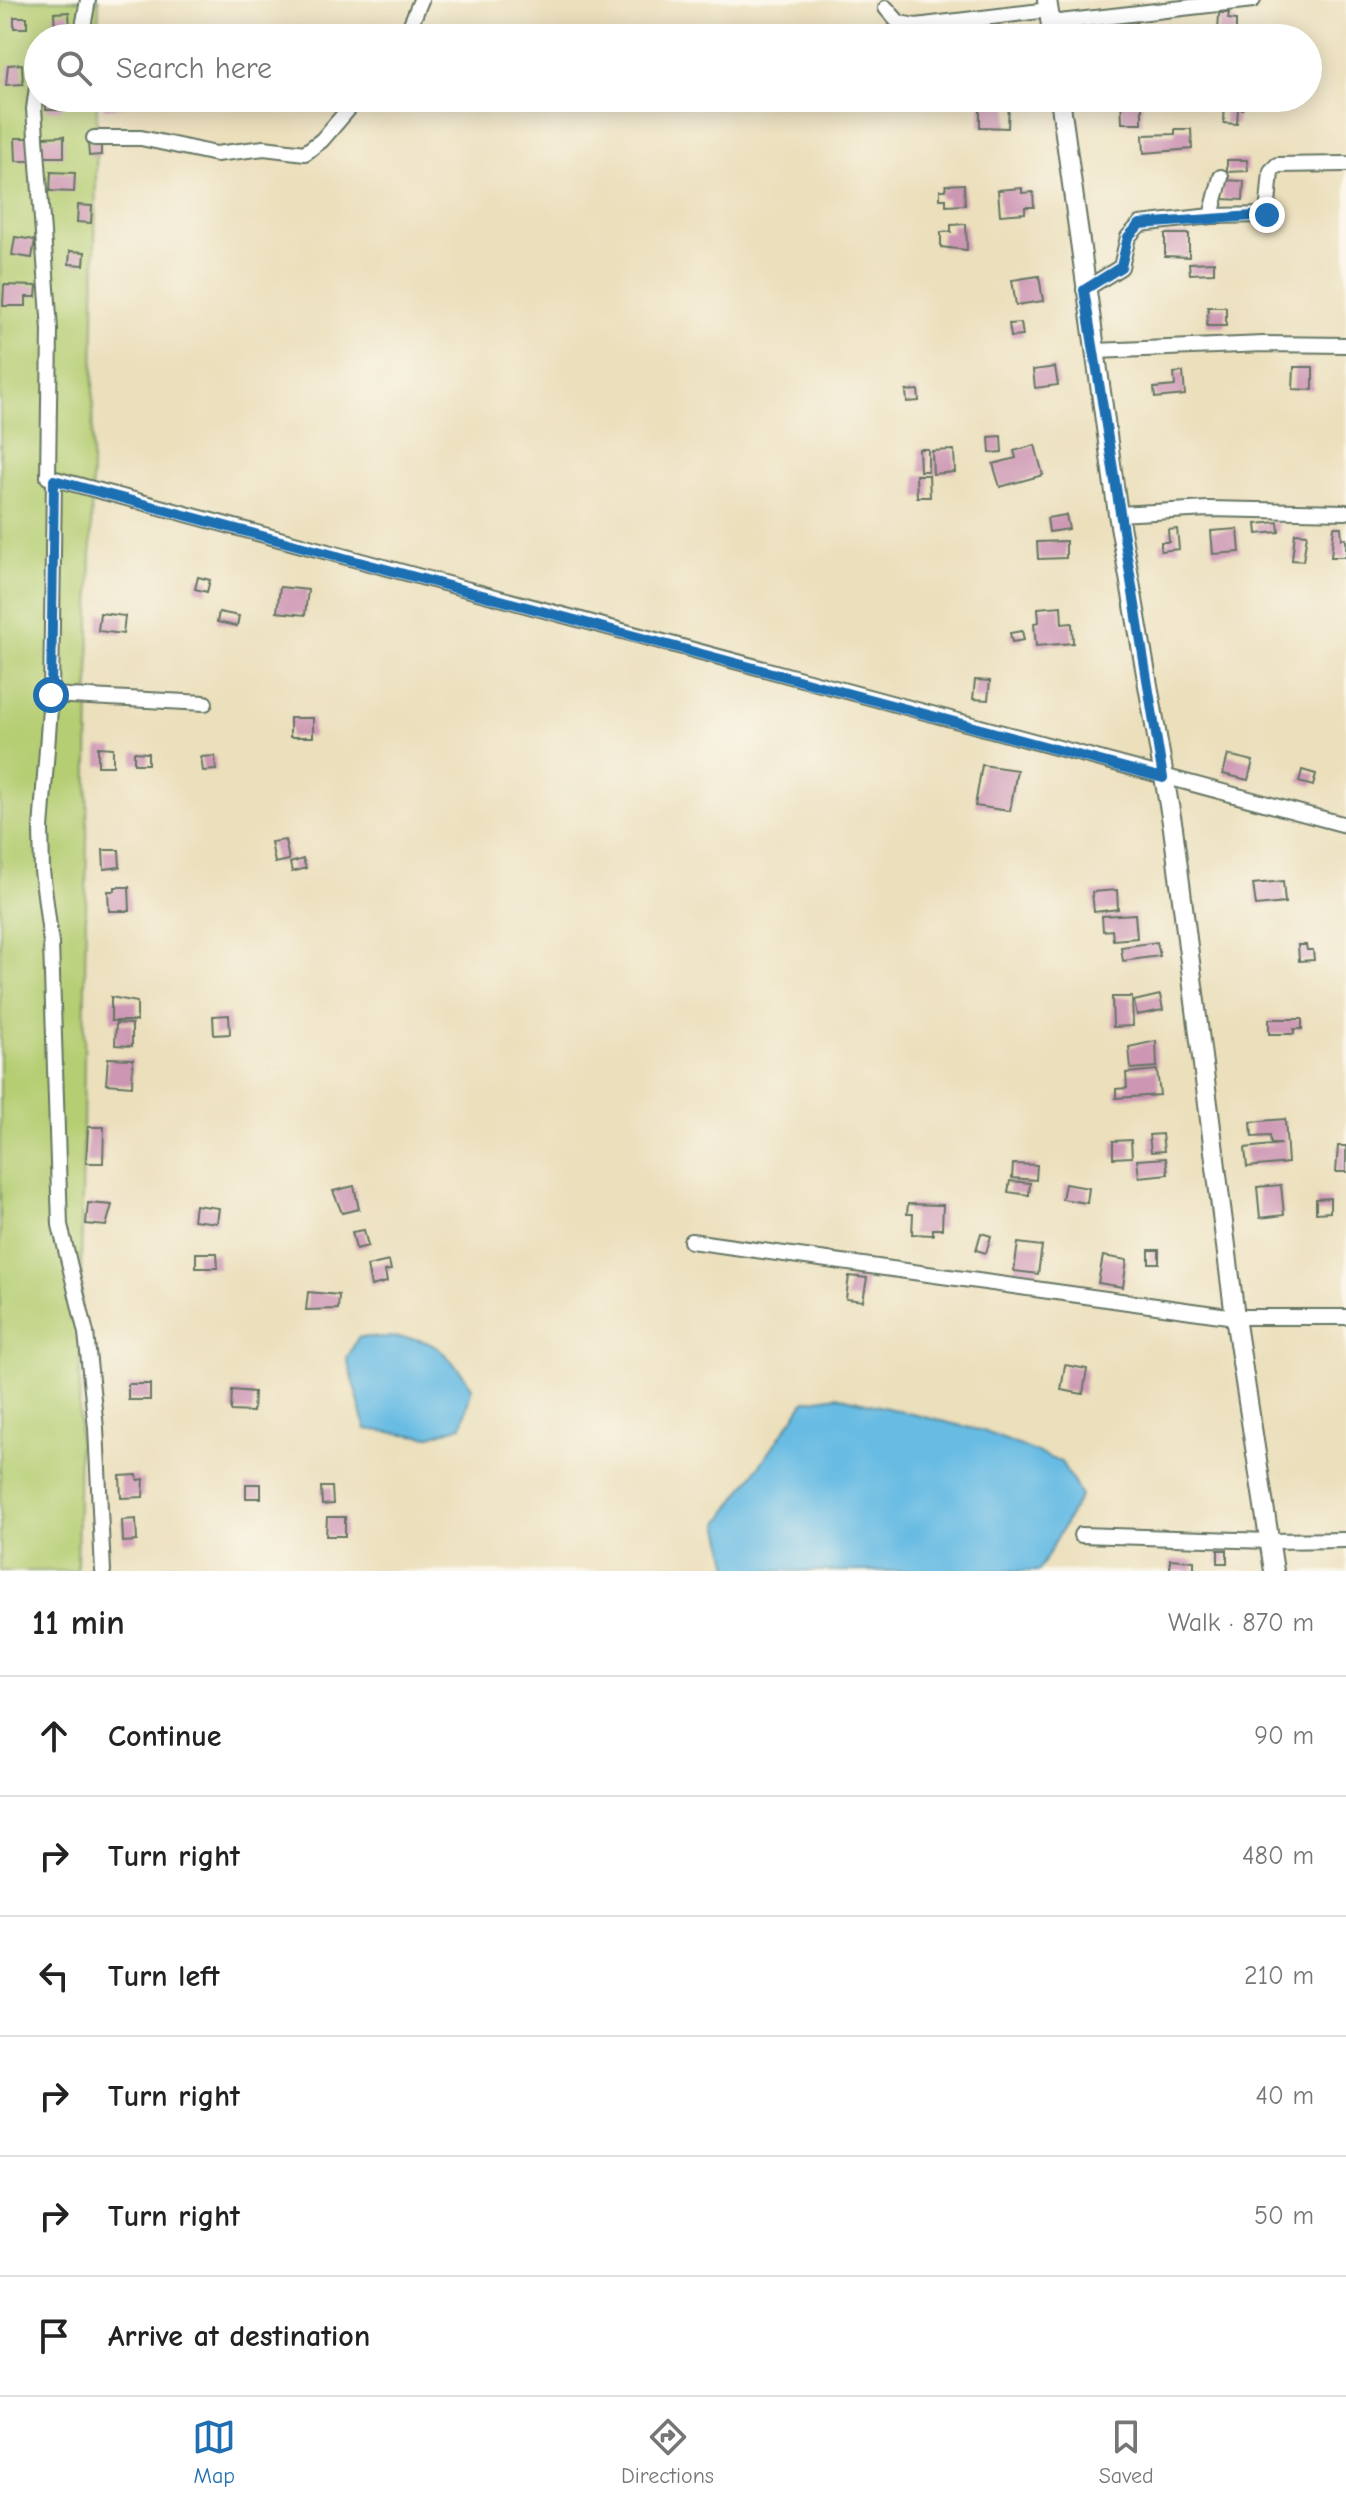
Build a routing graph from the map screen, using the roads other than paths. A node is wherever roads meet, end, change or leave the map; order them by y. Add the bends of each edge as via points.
1 (88, 0) edge
2 (421, 0) edge
3 (1253, 0) edge
4 (886, 8) dead end
5 (1050, 18) edge
6 (84, 24) edge
7 (411, 24) edge
8 (905, 24) edge
9 (950, 24) edge
10 (34, 112) edge
11 (346, 112) edge
12 (1062, 112) edge
13 (94, 138) dead end
14 (1346, 164) edge
15 (1221, 177) dead end
16 (1211, 216) junction
17 (1084, 290) junction
18 (1346, 345) edge
19 (1096, 351) junction
20 (54, 480) junction
21 (1346, 512) edge
22 (1118, 514) junction
23 (51, 695) junction
24 (205, 703) dead end
25 (1163, 778) junction
26 (1346, 825) edge
27 (691, 1241) dead end
28 (1235, 1317) junction
29 (1346, 1317) edge
30 (1081, 1535) dead end
31 (1346, 1540) edge
32 (1269, 1541) junction
33 (103, 1571) edge
34 (1274, 1571) edge

1 - 6 street
2 - 7 street
3 - 5 street
4 - 8 street
5 - 9 street
10 - 20 street via 50,330 48,477
11 - 13 street via 305,153 264,148 216,154 141,138
12 - 17 street
14 - 16 street via 1277,165 1271,173 1267,215
15 - 16 street
16 - 17 street via 1140,224 1128,237 1121,267
17 - 19 street
18 - 19 street
19 - 22 street
20 - 23 street
20 - 25 street
21 - 22 street via 1208,509
22 - 25 street
23 - 24 street
23 - 33 street via 41,829 51,943 57,1189 69,1271 86,1333
25 - 26 street
25 - 28 street
27 - 28 street
28 - 29 street
28 - 32 street
30 - 32 street
31 - 32 street
32 - 34 street

